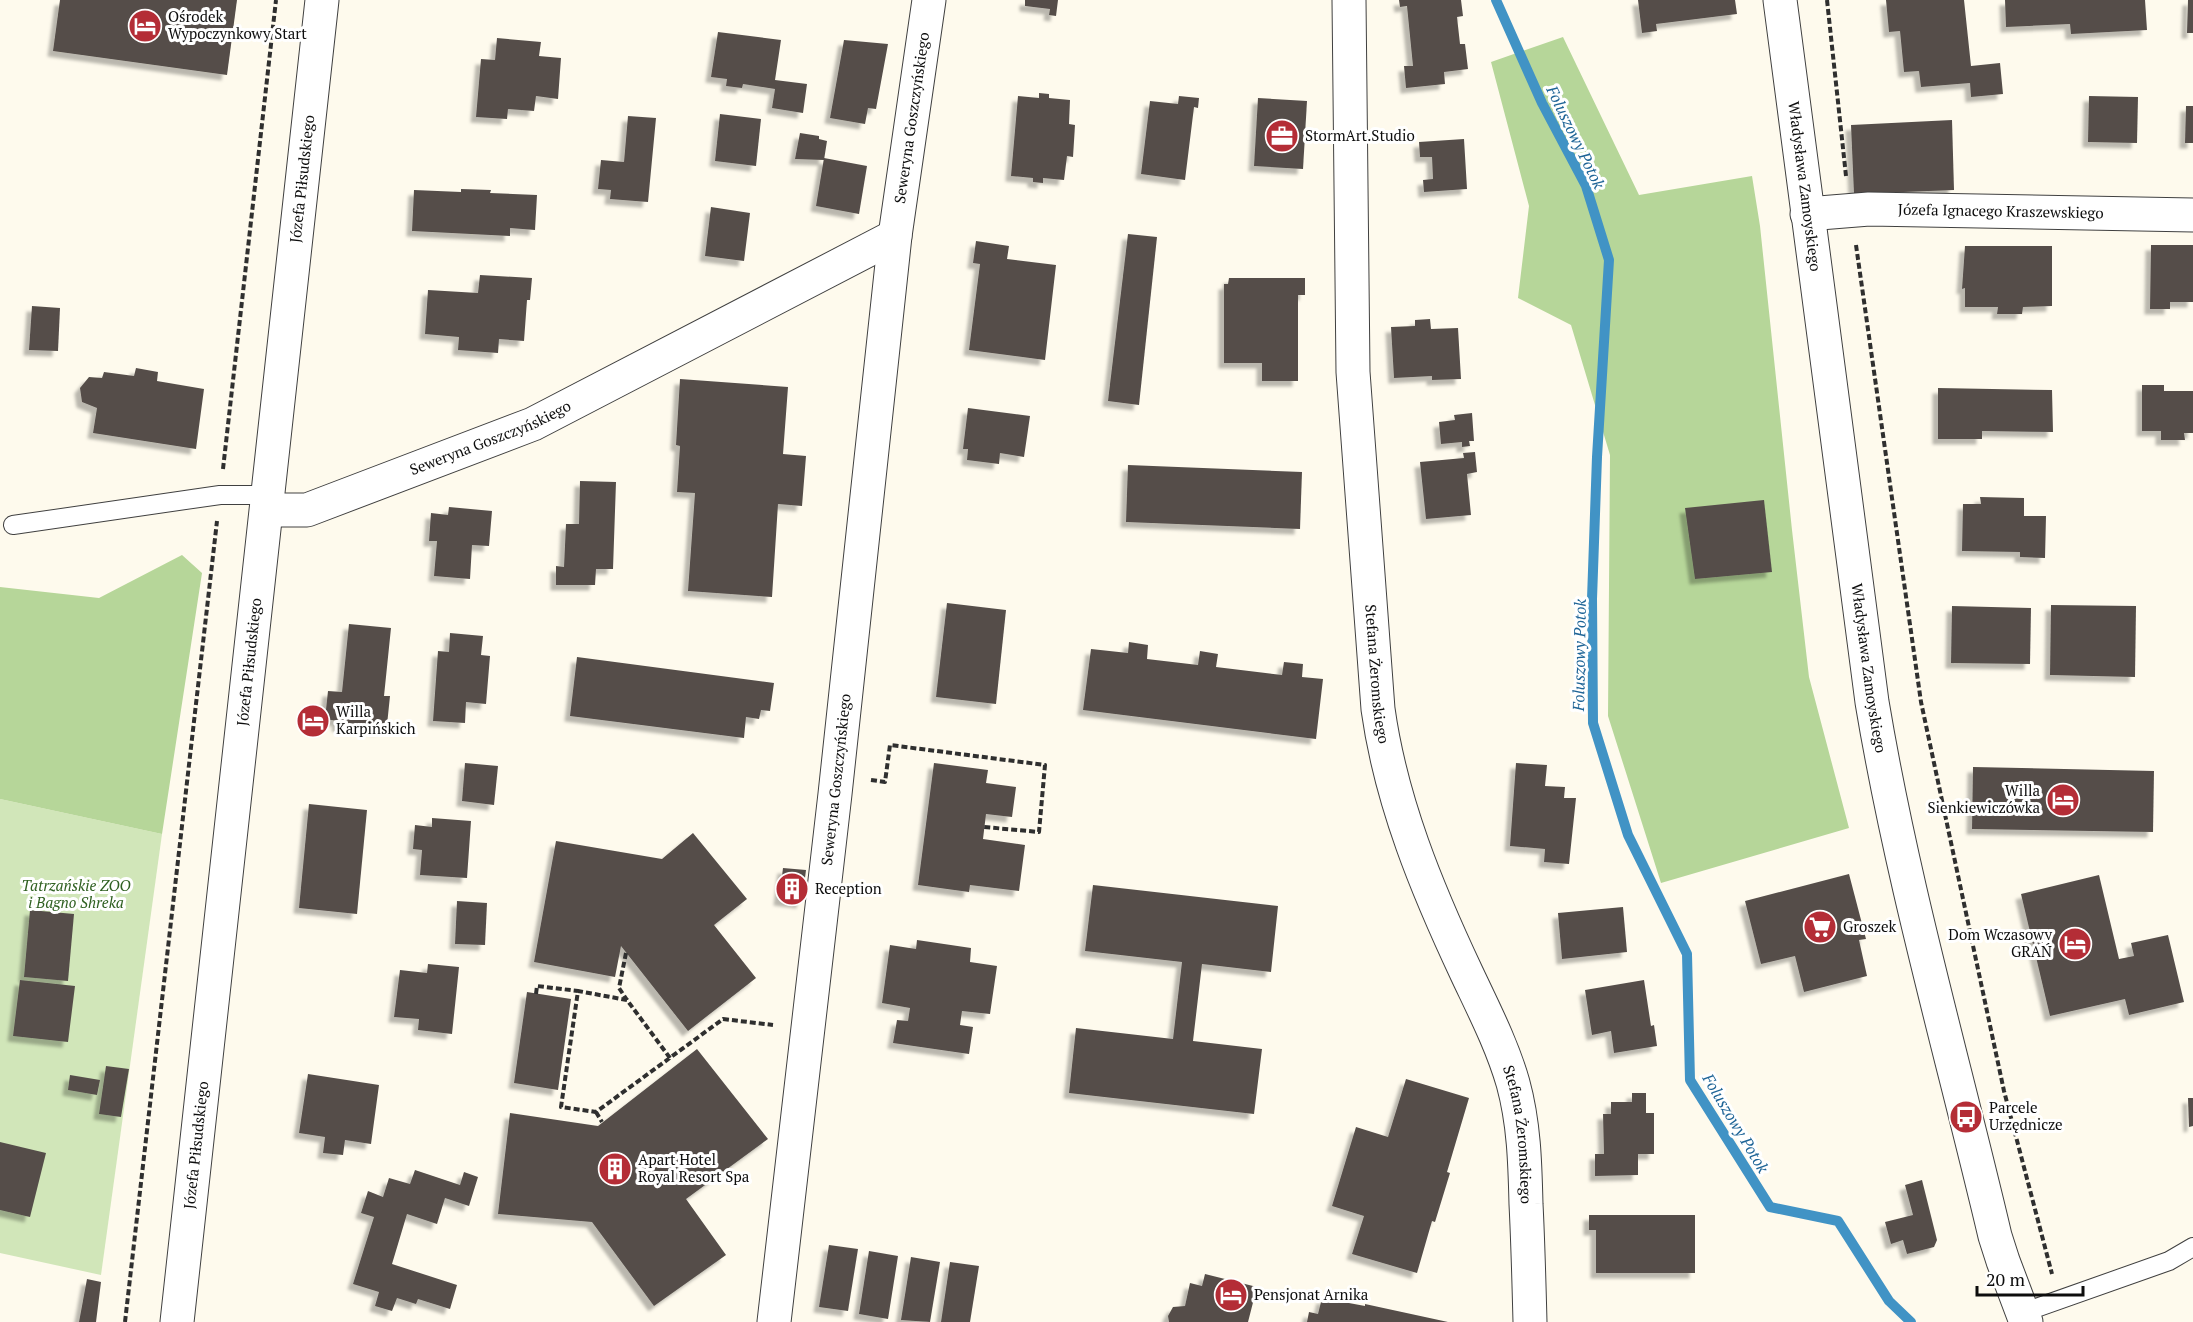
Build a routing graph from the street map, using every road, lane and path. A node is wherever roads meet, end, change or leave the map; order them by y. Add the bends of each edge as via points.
1 (276, 0) edge
2 (322, 0) edge
3 (929, 0) edge
4 (1349, 0) edge
5 (1780, 0) edge
6 (1827, 0) edge
7 (1847, 184) dead end
8 (1808, 213) junction
9 (2193, 215) edge
10 (895, 236) junction
11 (1855, 236) dead end
12 (220, 495) junction
13 (268, 503) junction
14 (13, 525) dead end
15 (837, 776) junction
16 (984, 827) dead end
17 (626, 953) dead end
18 (578, 991) junction
19 (536, 994) dead end
20 (627, 1000) junction
21 (778, 1026) dead end
22 (670, 1058) junction
23 (596, 1112) junction
24 (602, 1122) dead end
25 (2193, 1246) edge
26 (2053, 1275) dead end
27 (2024, 1318) edge
28 (125, 1322) edge
29 (177, 1322) edge
30 (774, 1322) edge
31 (1530, 1322) edge

1 - 12 path
2 - 13 street, Józefa Piłsudskiego
3 - 10 street, Seweryna Goszczyńskiego
4 - 31 street, Stefana Żeromskiego via 1353,372 1378,709 1384,752 1414,851 1496,1036 1517,1098 1524,1139
5 - 8 street, Władysława Zamoyskiego
6 - 7 path
8 - 9 street, Józefa Ignacego Kraszewskiego via 1869,209
8 - 27 street, Władysława Zamoyskiego via 1883,768 1995,1236
10 - 13 street, Seweryna Goszczyńskiego via 533,424 308,510
10 - 15 street, Seweryna Goszczyńskiego
11 - 26 path via 1921,702 2004,1091
12 - 13 lane
12 - 14 lane
12 - 28 path
13 - 29 street, Józefa Piłsudskiego
15 - 16 path via 885,782 890,745 1045,765 1039,832
15 - 30 street, Seweryna Goszczyńskiego
17 - 20 path via 619,988
18 - 19 path via 537,986
18 - 20 path
18 - 23 path via 561,1107
20 - 22 path
21 - 22 path via 723,1019
22 - 23 path
23 - 24 path
25 - 27 lane via 2169,1261

